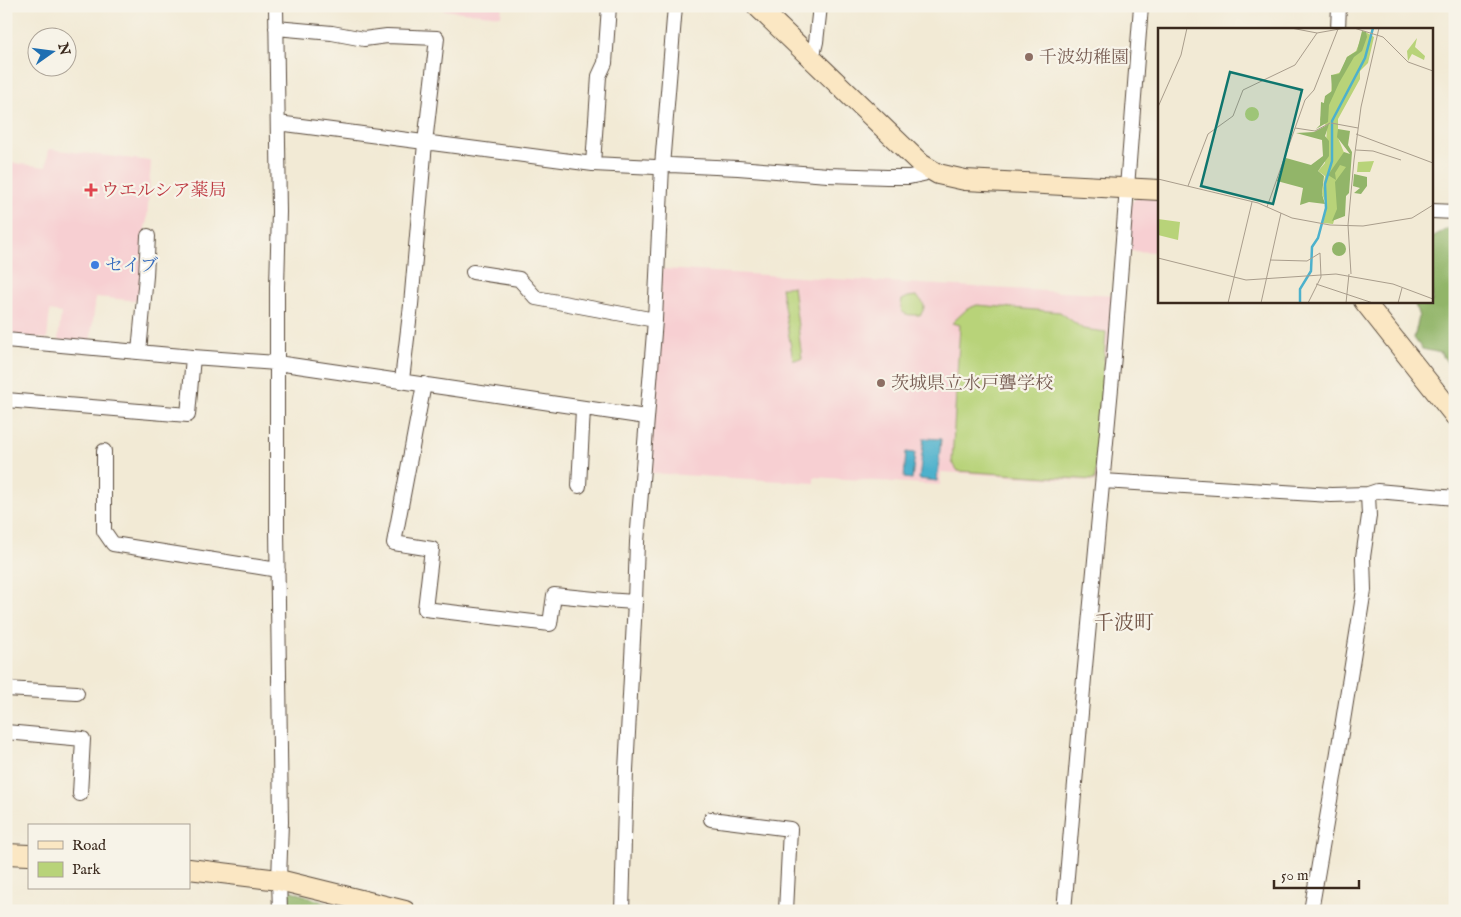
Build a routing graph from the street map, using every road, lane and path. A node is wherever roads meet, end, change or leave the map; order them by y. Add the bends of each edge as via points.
1 (276, 6) edge
2 (609, 6) edge
3 (675, 6) edge
4 (757, 6) edge
5 (820, 6) edge
6 (1141, 6) edge
7 (1340, 6) edge
8 (276, 28) junction
9 (1338, 28) edge
10 (812, 59) junction
11 (278, 123) junction
12 (425, 143) junction
13 (593, 164) junction
14 (662, 166) junction
15 (928, 169) junction
16 (1127, 188) junction
17 (1158, 190) edge
18 (1434, 211) edge
19 (1455, 212) edge
20 (148, 236) dead end
21 (474, 272) dead end
22 (1365, 302) edge
23 (655, 320) junction
24 (6, 340) edge
25 (139, 352) junction
26 (193, 357) junction
27 (278, 363) junction
28 (402, 380) junction
29 (424, 384) junction
30 (6, 400) edge
31 (582, 408) junction
32 (1455, 416) edge
33 (646, 417) junction
34 (104, 451) dead end
35 (1103, 481) junction
36 (580, 486) dead end
37 (1368, 494) junction
38 (1455, 498) edge
39 (278, 570) junction
40 (635, 602) junction
41 (6, 689) edge
42 (77, 693) dead end
43 (6, 732) edge
44 (80, 794) dead end
45 (711, 819) dead end
46 (6, 854) edge
47 (28, 855) edge
48 (190, 869) edge
49 (279, 880) junction
50 (280, 911) edge
51 (405, 911) edge
52 (622, 911) edge
53 (786, 911) edge
54 (1064, 911) edge
55 (1310, 911) edge

1 - 8 street
2 - 13 street
3 - 14 street
4 - 10 street
5 - 10 street
6 - 16 street
7 - 9 street
8 - 11 street
8 - 12 street via 364,39 387,36 437,38
10 - 15 street
11 - 12 street
11 - 27 street
12 - 13 street
12 - 28 street via 412,305
13 - 14 street
14 - 15 street via 887,177 909,177 924,174
14 - 23 street
15 - 16 street via 948,178 965,180
16 - 17 street
16 - 35 street
18 - 19 street
20 - 25 street
21 - 23 street via 519,279 536,298
22 - 32 street
23 - 33 street
24 - 25 street
25 - 26 street
26 - 27 street
26 - 30 street via 188,415
27 - 28 street
27 - 39 street
28 - 29 street
29 - 31 street
29 - 40 street via 394,544 432,549 425,608 550,624 554,595
31 - 33 street
31 - 36 street
33 - 40 street
34 - 39 street via 104,531 114,544
35 - 37 street via 1331,495
35 - 54 street
37 - 38 street via 1377,491
37 - 55 street via 1364,590
39 - 49 street
40 - 52 street
41 - 42 street
43 - 44 street via 83,739
45 - 53 street via 790,829
46 - 47 street
48 - 49 street
49 - 50 street
49 - 51 street

